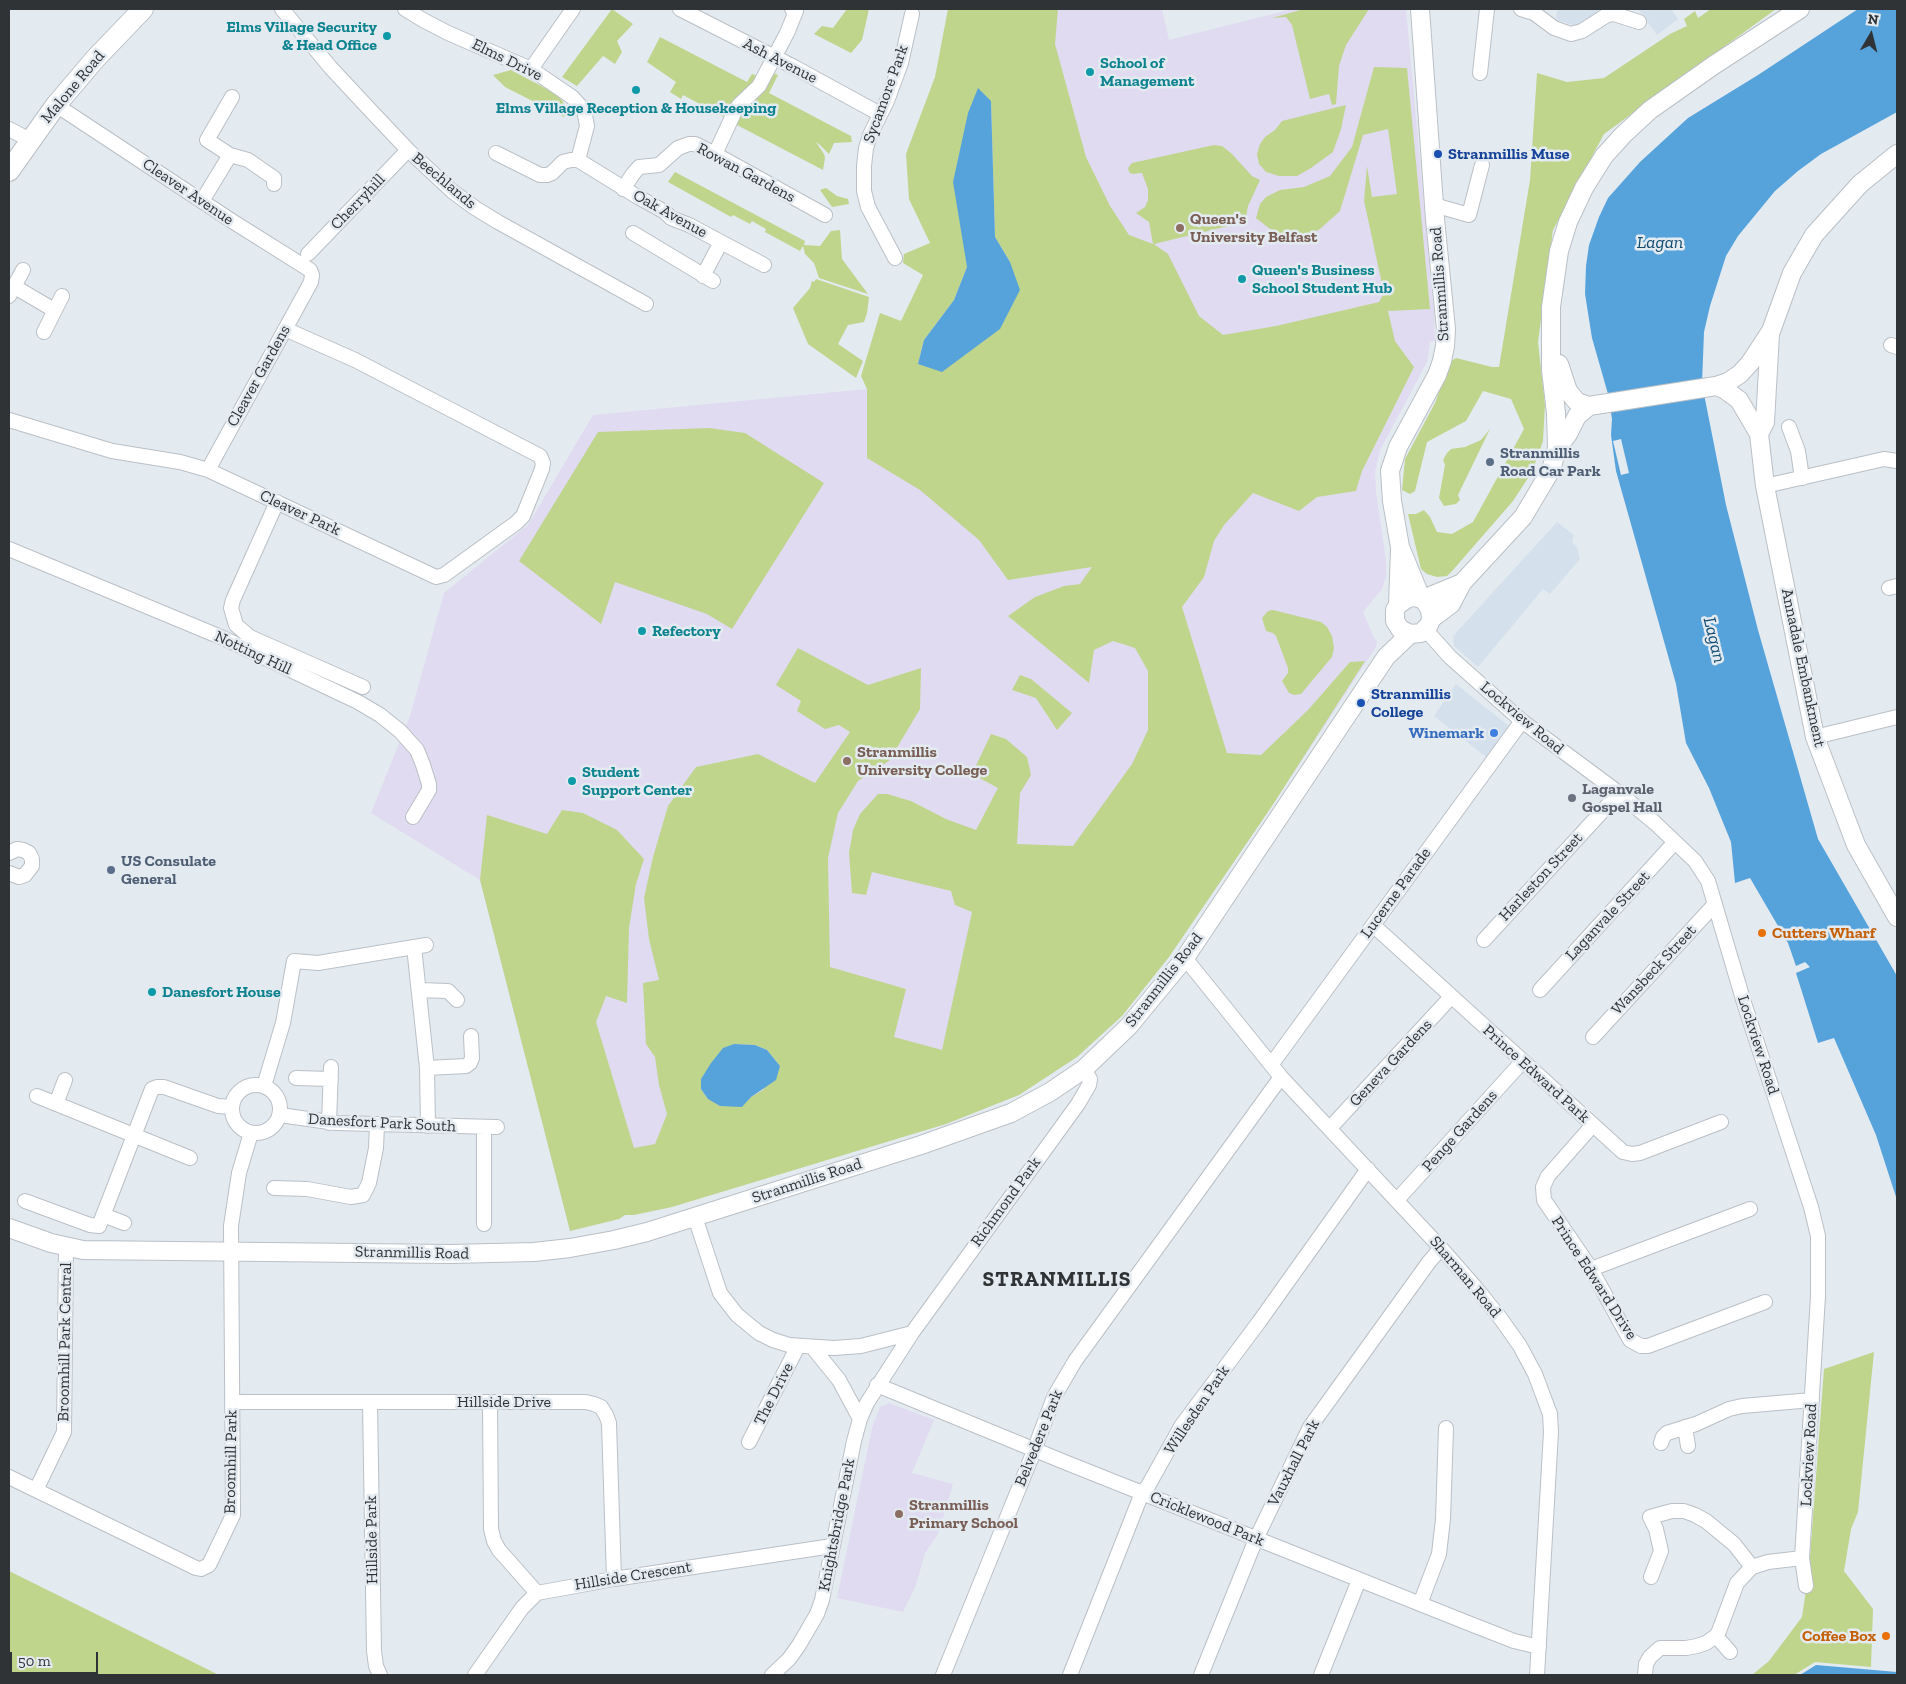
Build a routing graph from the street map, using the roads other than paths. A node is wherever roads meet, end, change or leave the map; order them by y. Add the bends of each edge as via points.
1 (142, 9) edge
2 (282, 9) edge
3 (406, 9) edge
4 (573, 9) edge
5 (680, 9) edge
6 (792, 9) edge
7 (1420, 9) edge
8 (1487, 9) edge
9 (1521, 9) edge
10 (1800, 9) edge
11 (912, 14) dead end
12 (1639, 22) dead end
13 (774, 57) junction
14 (531, 68) junction
15 (1480, 73) dead end
16 (232, 97) dead end
17 (56, 105) junction
18 (880, 114) junction
19 (9, 129) edge
20 (30, 140) junction
21 (408, 150) junction
22 (496, 153) dead end
23 (715, 154) junction
24 (1897, 154) edge
25 (230, 156) junction
26 (578, 160) junction
27 (1482, 165) dead end
28 (9, 171) edge
29 (274, 184) dead end
30 (623, 189) junction
31 (202, 201) junction
32 (1434, 205) junction
33 (825, 215) dead end
34 (633, 233) dead end
35 (721, 242) junction
36 (308, 254) dead end
37 (895, 258) dead end
38 (764, 265) dead end
39 (23, 270) dead end
40 (312, 282) joint
41 (12, 292) edge
42 (62, 296) dead end
43 (646, 304) dead end
44 (54, 310) junction
45 (285, 329) junction
46 (1551, 330) junction
47 (1771, 331) junction
48 (44, 332) dead end
49 (1713, 387) junction
50 (1594, 406) junction
51 (9, 420) edge
52 (1789, 427) dead end
53 (1759, 434) junction
54 (1557, 448) junction
55 (1897, 461) edge
56 (208, 470) junction
57 (1802, 478) junction
58 (1766, 486) junction
59 (277, 502) junction
60 (1400, 547) junction
61 (9, 549) edge
62 (1462, 583) junction
63 (1422, 599) junction
64 (1398, 605) junction
65 (1416, 627) junction
66 (363, 687) dead end
67 (1897, 717) edge
68 (1522, 721) junction
69 (1815, 737) junction
70 (1619, 793) junction
71 (413, 817) dead end
72 (1675, 842) junction
73 (9, 853) edge
74 (9, 873) edge
75 (1716, 904) junction
76 (1897, 917) edge
77 (1373, 925) junction
78 (1484, 940) dead end
79 (1185, 958) junction
80 (419, 990) junction
81 (1540, 990) dead end
82 (1451, 997) junction
83 (457, 1000) dead end
84 (471, 1036) dead end
85 (1593, 1036) dead end
86 (1522, 1062) junction
87 (1271, 1065) junction
88 (427, 1068) junction
89 (1084, 1069) junction
90 (1281, 1077) junction
91 (296, 1078) dead end
92 (65, 1080) dead end
93 (264, 1086) junction
94 (37, 1096) dead end
95 (56, 1104) junction
96 (232, 1107) junction
97 (280, 1115) junction
98 (1721, 1122) dead end
99 (329, 1123) junction
100 (377, 1125) junction
101 (428, 1126) junction
102 (1592, 1126) junction
103 (1330, 1128) junction
104 (251, 1133) junction
105 (133, 1136) junction
106 (190, 1158) dead end
107 (1368, 1169) junction
108 (274, 1188) dead end
109 (1397, 1200) junction
110 (25, 1201) dead end
111 (1750, 1209) dead end
112 (695, 1217) junction
113 (101, 1220) junction
114 (124, 1223) dead end
115 (484, 1224) dead end
116 (9, 1228) edge
117 (66, 1247) junction
118 (1441, 1248) junction
119 (230, 1251) junction
120 (1591, 1269) junction
121 (1765, 1302) dead end
122 (912, 1333) junction
123 (798, 1346) junction
124 (813, 1348) junction
125 (877, 1385) junction
126 (1812, 1400) junction
127 (232, 1402) junction
128 (490, 1402) junction
129 (370, 1403) junction
130 (860, 1419) junction
131 (1685, 1427) junction
132 (1446, 1428) dead end
133 (750, 1442) dead end
134 (1660, 1443) dead end
135 (1688, 1446) dead end
136 (1034, 1449) junction
137 (9, 1477) edge
138 (36, 1490) junction
139 (1142, 1493) junction
140 (1256, 1539) junction
141 (832, 1546) junction
142 (1802, 1558) junction
143 (1752, 1567) junction
144 (1651, 1577) dead end
145 (614, 1579) junction
146 (1359, 1580) junction
147 (1806, 1586) dead end
148 (537, 1592) junction
149 (1420, 1604) junction
150 (1716, 1636) junction
151 (1539, 1647) junction
152 (1730, 1652) dead end
153 (380, 1675) edge
154 (475, 1675) edge
155 (772, 1675) edge
156 (943, 1675) edge
157 (1070, 1675) edge
158 (1201, 1675) edge
159 (1321, 1675) edge
160 (1538, 1675) edge
161 (1645, 1675) edge

1 - 17 main road, Malone Road
2 - 21 street, Beechlands via 331,68
3 - 14 street, Elms Drive via 448,34
4 - 14 street
5 - 13 street, Ash Avenue
6 - 13 street via 796,11
7 - 32 street, Stranmillis Road
8 - 15 street
9 - 12 street via 1571,34 1582,31 1607,14
10 - 46 street via 1650,110 1604,156 1584,188 1559,251
11 - 18 street, Sycamore Park via 901,63
13 - 18 street, Ash Avenue
13 - 23 street via 759,86 735,111
14 - 26 street, Elms Drive via 572,97 584,110 587,126
16 - 25 street via 207,140
17 - 20 main road, Malone Road
17 - 31 street, Cleaver Avenue
18 - 37 street, Sycamore Park via 866,148 864,191 868,207
19 - 20 street
20 - 28 main road, Malone Road
21 - 36 street, Cherryhill
21 - 43 street, Beechlands via 475,208
22 - 26 street via 540,175 552,173 563,162
23 - 30 street, Rowan Gardens via 695,144 684,145 659,165 636,169
23 - 33 street, Rowan Gardens
24 - 47 street, Annadale Embankment via 1860,184 1814,235 1792,273
25 - 29 street via 248,160 274,178
25 - 31 street
26 - 30 street, Oak Avenue
27 - 32 street via 1469,215
30 - 35 street, Oak Avenue via 678,222
31 - 40 street, Cleaver Avenue via 310,270
32 - 60 street, Stranmillis Road via 1445,346 1437,376 1398,447 1390,471
34 - 35 street via 708,278
35 - 38 street, Oak Avenue
39 - 41 street
40 - 45 street, Cleaver Gardens
41 - 44 street
42 - 44 street
44 - 48 street
45 - 56 street, Cleaver Gardens
45 - 59 street, Cleaver Park via 355,360 533,451 543,463 523,516 444,575 436,577
46 - 50 street via 1562,379 1568,391 1577,402
46 - 54 street
47 - 49 street, Annadale Embankment via 1740,374
47 - 53 street, Annadale Embankment via 1765,422
49 - 50 street
49 - 53 street, Annadale Embankment via 1724,389 1739,400
50 - 54 street via 1577,416
51 - 56 street, Cleaver Park via 112,451
52 - 57 street via 1798,451
53 - 58 street, Annadale Embankment
54 - 62 street via 1551,470 1526,512
55 - 57 street via 1884,459
56 - 59 street, Cleaver Park
57 - 58 street
58 - 69 street, Annadale Embankment
59 - 66 street via 233,600 232,617 242,632
60 - 63 street, Stranmillis Road
60 - 64 street, Stranmillis Road
61 - 71 street, Notting Hill via 223,638 380,715 411,743 423,765 429,790
62 - 63 street
62 - 65 street, Stranmillis Road via 1451,604
63 - 64 street via 1408,598
63 - 65 street, Stranmillis Road via 1430,609
64 - 65 street, Stranmillis Road via 1394,616
65 - 68 street, Lockview Road
65 - 79 street, Stranmillis Road via 1386,657
67 - 69 street
68 - 70 street, Lockview Road
68 - 77 street, Lucerne Parade
69 - 76 street, Annadale Embankment via 1856,845
70 - 72 street, Lockview Road
70 - 78 street, Harleston Street
72 - 75 street, Lockview Road via 1704,872
72 - 81 street, Laganvale Street
73 - 74 street via 23,850 32,858 32,866 25,875 19,877
75 - 85 street, Wansbeck Street
75 - 126 street, Lockview Road via 1745,1006 1816,1223 1819,1257
77 - 82 street, Prince Edward Park
77 - 87 street, Lucerne Parade
79 - 87 street, Sharman Road
79 - 89 street, Stranmillis Road via 1129,1026
80 - 83 street via 448,991
80 - 88 street
80 - 93 street via 420,946 318,962 294,961 283,1023
82 - 86 street, Prince Edward Park
82 - 103 street, Geneva Gardens
84 - 88 street via 472,1058 466,1066
86 - 102 street, Prince Edward Park
86 - 109 street, Penge Gardens
87 - 90 street, Sharman Road
88 - 101 street
89 - 112 street, Stranmillis Road via 1011,1113 977,1126
89 - 122 street, Richmond Park via 1090,1079 1089,1085 1078,1104
90 - 103 street, Sharman Road
90 - 136 street, Belvedere Park via 1074,1361 1054,1397
91 - 99 street via 331,1073
92 - 95 street
93 - 96 street via 252,1085 242,1090 233,1100
93 - 97 street via 279,1101
94 - 95 street
95 - 105 street
96 - 104 street via 239,1126
96 - 105 street via 218,1106 157,1087 149,1094
97 - 99 street, Danesfort Park South
97 - 104 street via 266,1132
98 - 102 street, Prince Edward Park via 1632,1154 1616,1147
99 - 100 street, Danesfort Park South
100 - 101 street, Danesfort Park South
100 - 108 street via 369,1184 363,1195 351,1197 307,1189
101 - 115 street, Danesfort Park South via 490,1127
102 - 120 street, Prince Edward Drive via 1544,1181 1542,1193
103 - 107 street, Sharman Road
104 - 119 street, Broomhill Park via 233,1201
105 - 106 street
105 - 113 street
107 - 109 street, Sharman Road
107 - 139 street, Willesden Park via 1182,1426
109 - 118 street, Sharman Road
110 - 113 street via 90,1225
111 - 120 street
112 - 119 street, Stranmillis Road via 614,1240 534,1252
112 - 123 street via 714,1279 728,1305 759,1333
113 - 114 street
116 - 117 street, Stranmillis Road
117 - 119 street, Stranmillis Road via 83,1250
117 - 138 street, Broomhill Park Central via 64,1432
118 - 140 street, Vauxhall Park via 1310,1427
118 - 151 street, Sharman Road via 1520,1346 1550,1414
119 - 127 street, Broomhill Park
120 - 121 street, Prince Edward Drive via 1630,1340 1641,1346 1657,1343
122 - 124 street via 861,1346
122 - 125 street, Richmond Park
123 - 124 street
123 - 133 street, The Drive
124 - 130 street via 831,1368
125 - 130 street, Richmond Park
125 - 136 street, Cricklewood Park
126 - 131 street via 1742,1406
126 - 142 street, Lockview Road
127 - 129 street, Hillside Drive
127 - 138 street, Broomhill Park via 233,1514 206,1568 196,1568
128 - 129 street, Hillside Drive
128 - 145 street, Hillside Drive via 586,1402 601,1408 606,1415 609,1423
128 - 148 street via 491,1529 499,1550
129 - 153 street, Hillside Park via 374,1651
130 - 141 street, Knightsbridge Park
131 - 134 street via 1666,1433
131 - 135 street
132 - 149 street via 1439,1554
136 - 139 street, Cricklewood Park
136 - 156 street, Belvedere Park
137 - 138 street, Broomhill Park
139 - 140 street, Cricklewood Park
139 - 157 street, Willesden Park
140 - 146 street, Cricklewood Park
140 - 158 street, Vauxhall Park
141 - 145 street, Hillside Crescent
141 - 155 street, Knightsbridge Park via 817,1614 800,1645
142 - 143 street
142 - 147 street, Lockview Road
143 - 144 street via 1734,1544 1706,1521 1684,1511 1672,1511 1650,1517 1661,1551
143 - 150 street via 1737,1583
145 - 148 street, Hillside Crescent
146 - 149 street, Cricklewood Park
146 - 159 street
148 - 154 street
149 - 151 street, Cricklewood Park via 1514,1641
150 - 152 street
150 - 161 street via 1697,1646 1660,1648 1646,1664
151 - 160 street, Sharman Road

